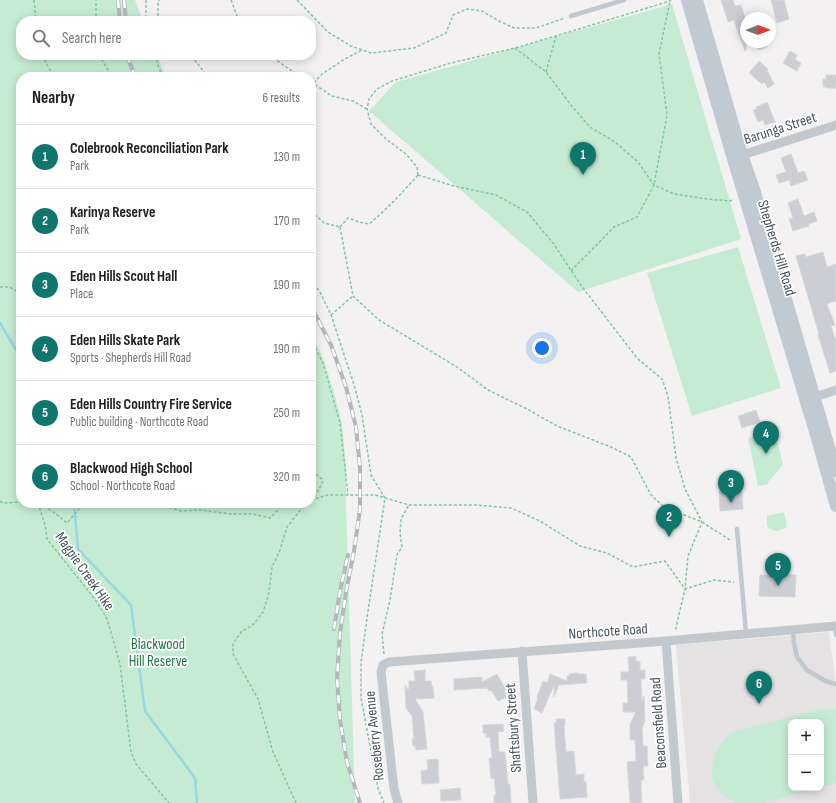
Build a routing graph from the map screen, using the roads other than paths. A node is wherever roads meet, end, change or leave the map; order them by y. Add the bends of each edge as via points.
1 (624, 0) edge
2 (687, 0) edge
3 (697, 0) edge
4 (571, 16) road end
5 (836, 125) edge
6 (737, 157) junction
7 (836, 390) edge
8 (810, 399) junction
9 (836, 471) edge
10 (836, 506) edge
11 (737, 529) dead end
12 (793, 629) junction
13 (836, 629) edge
14 (746, 633) junction
15 (666, 640) junction
16 (522, 651) junction
17 (383, 665) joint
18 (836, 684) edge
19 (398, 803) edge
20 (533, 803) edge
21 (678, 803) edge

1 - 4 lane
2 - 6 main road, Shepherds Hill Road
3 - 6 main road, Shepherds Hill Road
5 - 6 street, Barunga Street
6 - 8 main road, Shepherds Hill Road via 744,194
6 - 8 main road, Shepherds Hill Road via 754,189
7 - 8 street
8 - 9 main road, Shepherds Hill Road
8 - 10 main road, Shepherds Hill Road
11 - 14 lane
12 - 13 street, Northcote Road
12 - 14 street, Northcote Road
12 - 18 lane via 797,657 807,670 825,681
14 - 15 street, Northcote Road
15 - 16 street, Northcote Road
15 - 21 street, Beaconsfield Road
16 - 17 street, Northcote Road via 389,662
16 - 20 street, Shaftsbury Street
17 - 19 street, Roseberry Avenue via 381,672 394,789

